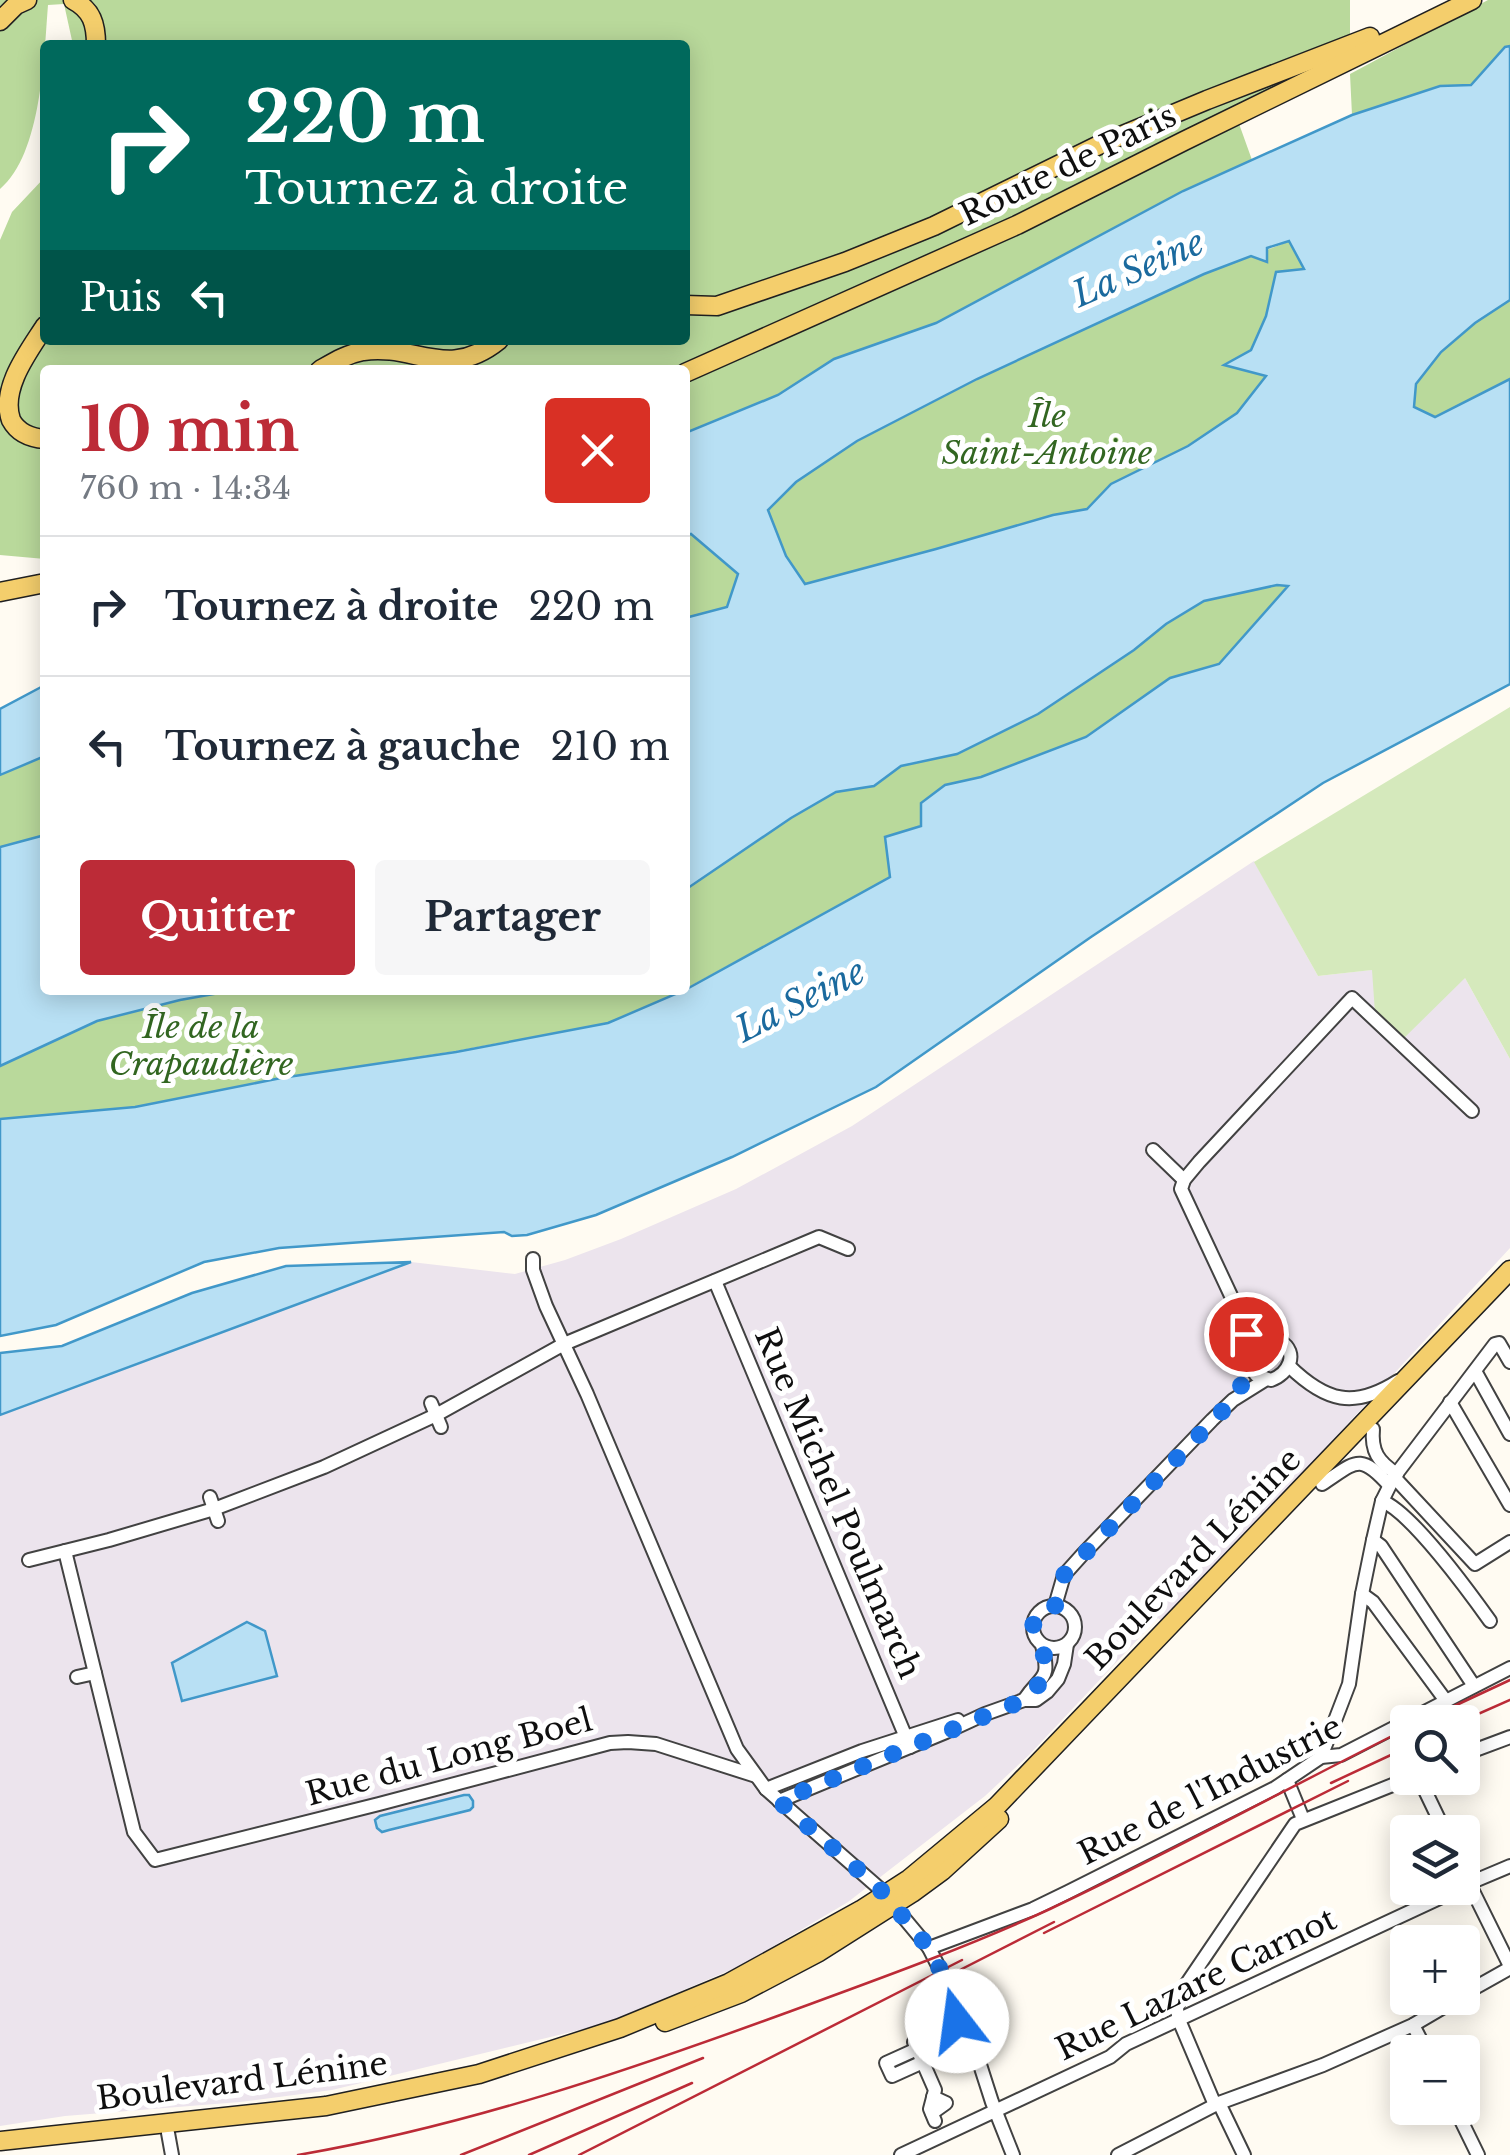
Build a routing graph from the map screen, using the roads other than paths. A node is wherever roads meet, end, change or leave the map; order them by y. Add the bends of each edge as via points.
1 (28, 0) edge
2 (73, 0) edge
3 (1472, 0) edge
4 (0, 21) edge
5 (96, 40) edge
6 (1384, 42) junction
7 (690, 305) edge
8 (40, 334) edge
9 (491, 345) edge
10 (329, 365) edge
11 (690, 371) edge
12 (40, 438) edge
13 (40, 584) edge
14 (0, 592) edge
15 (1472, 1111) dead end
16 (1153, 1150) dead end
17 (1184, 1180) junction
18 (848, 1248) dead end
19 (533, 1259) dead end
20 (1510, 1270) edge
21 (715, 1281) junction
22 (1510, 1286) edge
23 (1240, 1315) junction
24 (1265, 1338) junction
25 (564, 1344) junction
26 (1250, 1349) junction
27 (1510, 1362) edge
28 (1289, 1366) junction
29 (1250, 1367) junction
30 (1413, 1371) junction
31 (1475, 1371) junction
32 (1266, 1380) junction
33 (1233, 1400) junction
34 (1450, 1402) junction
35 (1374, 1429) junction
36 (1510, 1434) edge
37 (1394, 1479) junction
38 (1322, 1484) junction
39 (1382, 1501) junction
40 (1510, 1506) edge
41 (1373, 1540) junction
42 (1510, 1542) edge
43 (65, 1551) junction
44 (34, 1554) dead end
45 (1362, 1594) junction
46 (1055, 1606) junction
47 (1490, 1620) dead end
48 (1066, 1644) junction
49 (1042, 1645) junction
50 (1510, 1668) edge
51 (95, 1673) junction
52 (76, 1678) dead end
53 (1474, 1686) junction
54 (1024, 1700) junction
55 (1446, 1700) junction
56 (1510, 1737) edge
57 (908, 1742) junction
58 (1480, 1748) edge
59 (1321, 1757) junction
60 (756, 1776) junction
61 (1287, 1780) junction
62 (1390, 1786) edge
63 (766, 1789) junction
64 (779, 1801) junction
65 (1303, 1819) junction
66 (1510, 1866) edge
67 (1480, 1879) edge
68 (889, 1900) junction
69 (1424, 1905) edge
70 (1475, 1905) edge
71 (929, 1948) junction
72 (1510, 1967) edge
73 (1480, 1985) edge
74 (1429, 2015) edge
75 (965, 2018) junction
76 (1179, 2020) junction
77 (1412, 2025) junction
78 (1417, 2035) edge
79 (1217, 2104) junction
80 (995, 2110) junction
81 (933, 2117) dead end
82 (1463, 2125) edge
83 (168, 2133) junction
84 (1149, 2140) junction
85 (0, 2141) edge
86 (0, 2151) edge
87 (172, 2155) edge
88 (902, 2155) edge
89 (1013, 2155) edge
90 (1118, 2155) edge
91 (1156, 2155) edge
92 (1244, 2155) edge
93 (1478, 2155) edge

1 - 4 main road
2 - 5 main road via 94,20
3 - 6 main road, Route de Paris
6 - 7 main road via 1381,35 1368,38 1207,100 845,262 718,306
6 - 11 main road, Route de Paris via 1017,226
8 - 12 main road via 18,364 5,401 13,424
9 - 10 main road via 459,360 385,350
13 - 14 main road
15 - 17 street via 1352,998
16 - 17 street
17 - 23 street via 1183,1194
18 - 21 street via 819,1237
19 - 25 street
20 - 30 main road, Boulevard Lénine
21 - 25 street
21 - 57 street, Rue Michel Poulmarch
22 - 35 main road, Boulevard Lénine
23 - 24 street
23 - 26 street
24 - 26 street
24 - 28 street via 1286,1345
25 - 43 street via 353,1454 214,1509
25 - 60 street via 732,1738
26 - 29 street
27 - 31 street via 1497,1343
28 - 30 street via 1322,1392 1346,1400 1376,1393
28 - 32 street
29 - 32 street
29 - 33 street
30 - 68 main road, Boulevard Lénine via 998,1806
31 - 34 street
31 - 36 street
32 - 33 street
33 - 46 street via 1064,1575
34 - 37 street
34 - 40 street
35 - 37 street via 1374,1450
35 - 38 main road, Boulevard Lénine
37 - 38 street via 1362,1462
37 - 39 street
37 - 42 street via 1475,1564
38 - 68 main road, Boulevard Lénine via 1009,1810 942,1870
39 - 41 street
39 - 47 street via 1397,1509
41 - 45 street
41 - 53 street
43 - 44 street
43 - 51 street
45 - 55 street
45 - 59 street via 1349,1684
46 - 48 street via 1074,1620
46 - 49 street via 1034,1620
48 - 49 street
48 - 54 street via 1058,1678 1036,1700
49 - 54 street via 1046,1672
50 - 53 street, Rue de l'Industrie
51 - 52 street
51 - 60 street, Rue du Long Boel via 134,1832 155,1860 610,1743 656,1744
53 - 55 street, Rue de l'Industrie
54 - 57 street via 943,1724
55 - 59 street, Rue de l'Industrie via 1342,1754
56 - 58 street
57 - 63 street
57 - 64 street
59 - 61 street, Rue de l'Industrie
60 - 63 street
61 - 65 street
61 - 71 street, Rue de l'Industrie via 1050,1900
62 - 65 street
63 - 64 street
64 - 68 street
65 - 76 street via 1179,1995
66 - 67 street, Rue Lazare Carnot
68 - 71 street
68 - 83 main road, Boulevard Lénine via 820,1952 729,1998 483,2083 357,2111
68 - 85 main road, Boulevard Lénine via 729,1983 620,2028 479,2074 326,2106
69 - 76 street, Rue Lazare Carnot
70 - 72 street
71 - 75 street
72 - 73 street
74 - 77 street
75 - 80 street
75 - 81 street via 914,2042 934,2090
76 - 79 street
76 - 80 street, Rue Lazare Carnot
77 - 78 street
77 - 79 street
79 - 84 street
79 - 92 street
80 - 88 street, Rue Lazare Carnot
80 - 89 street
82 - 93 street
83 - 86 main road, Boulevard Lénine
83 - 87 street
84 - 90 street
84 - 91 street

